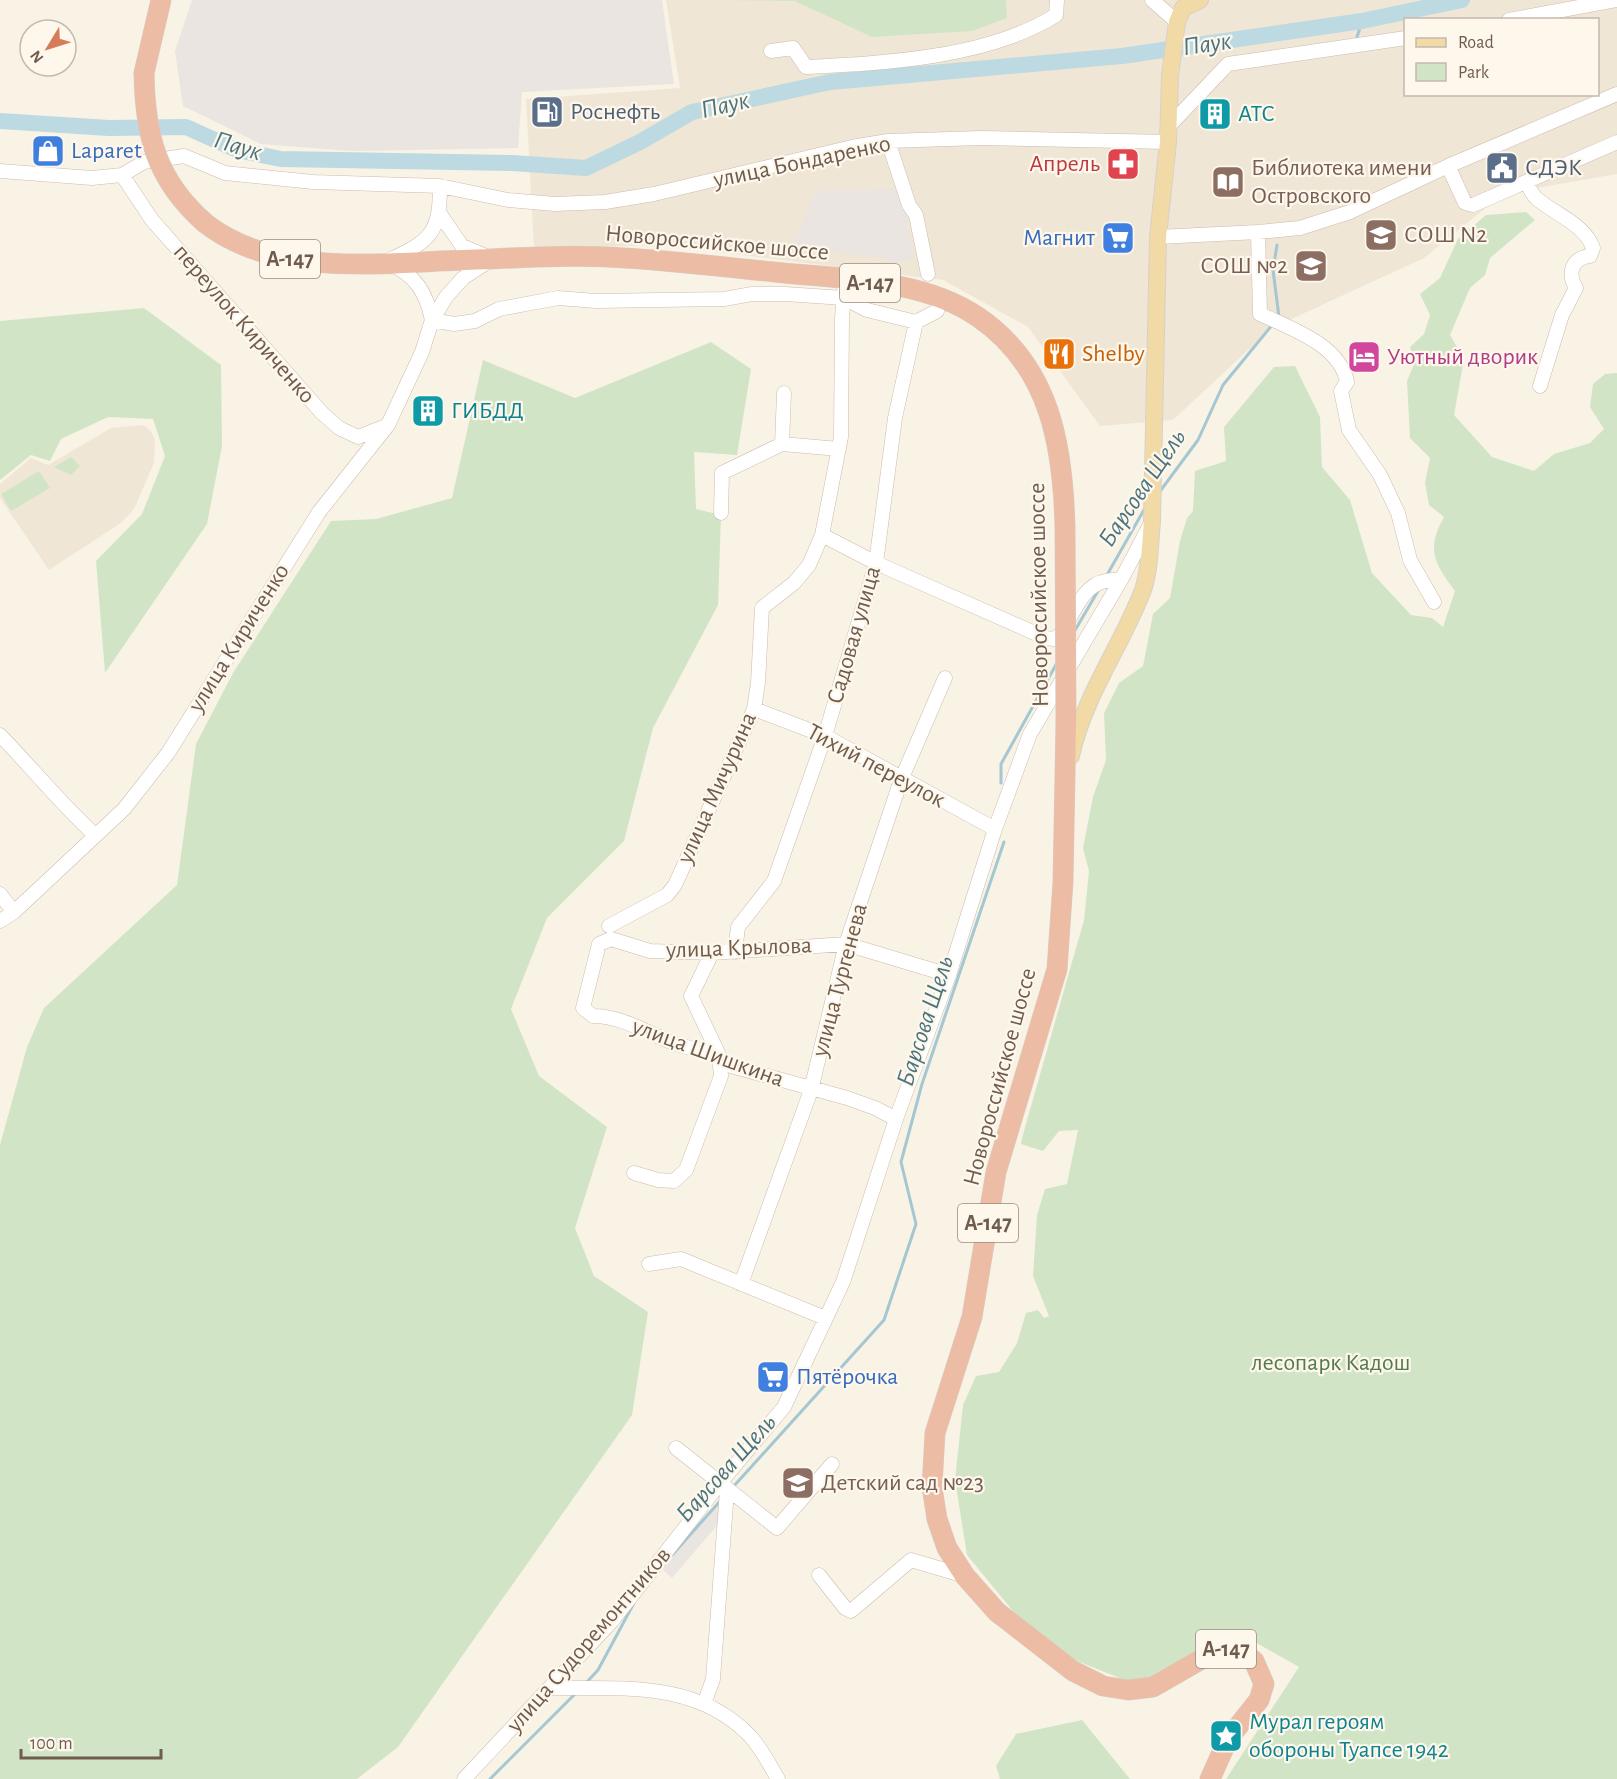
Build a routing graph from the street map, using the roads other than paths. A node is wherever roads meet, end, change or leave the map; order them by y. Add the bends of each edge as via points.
1 (161, 0) edge
2 (1057, 0) edge
3 (1152, 0) edge
4 (1200, 0) edge
5 (1617, 0) edge
6 (1520, 18) edge
7 (1177, 22) junction
8 (1404, 38) edge
9 (771, 51) dead end
10 (1617, 94) edge
11 (1168, 134) junction
12 (888, 141) junction
13 (1617, 142) edge
14 (1448, 166) junction
15 (0, 171) edge
16 (122, 175) junction
17 (1526, 182) junction
18 (441, 186) junction
19 (440, 214) junction
20 (1258, 232) junction
21 (1158, 237) junction
22 (494, 259) junction
23 (385, 262) junction
24 (928, 274) dead end
25 (845, 289) junction
26 (937, 311) dead end
27 (432, 320) junction
28 (916, 322) junction
29 (1539, 386) dead end
30 (784, 393) dead end
31 (388, 425) junction
32 (782, 444) junction
33 (839, 449) junction
34 (721, 513) dead end
35 (1152, 518) junction
36 (822, 535) junction
37 (876, 562) junction
38 (1115, 579) junction
39 (1434, 602) dead end
40 (945, 678) dead end
41 (754, 709) junction
42 (0, 735) edge
43 (825, 736) junction
44 (902, 780) junction
45 (1066, 781) junction
46 (995, 829) junction
47 (94, 834) junction
48 (0, 894) edge
49 (14, 912) junction
50 (0, 921) edge
51 (609, 926) dead end
52 (600, 944) joint
53 (846, 944) junction
54 (735, 952) junction
55 (712, 953) junction
56 (949, 975) junction
57 (719, 1055) junction
58 (811, 1090) junction
59 (896, 1119) junction
60 (634, 1173) dead end
61 (649, 1264) dead end
62 (741, 1284) junction
63 (825, 1318) junction
64 (675, 1448) dead end
65 (832, 1464) dead end
66 (723, 1486) junction
67 (819, 1575) dead end
68 (965, 1576) junction
69 (550, 1688) junction
70 (704, 1704) junction
71 (464, 1779) edge
72 (778, 1779) edge
73 (1210, 1779) edge

1 - 23 highway, Новороссийское шоссе / А-147, bridge via 144,73 145,120 162,171 177,194 205,223 257,252 315,261
2 - 9 street via 1056,15 1042,24 1001,41 928,55 806,67 794,48
3 - 7 street
4 - 7 main road via 1183,9
5 - 6 street
7 - 11 main road, Новороссийское шоссе
8 - 11 street via 1228,64
10 - 14 street
11 - 12 street, улица Бондаренко
11 - 21 main road, Новороссийское шоссе
12 - 18 street, улица Бондаренко via 605,202 508,200
12 - 24 street via 909,205 916,215
13 - 17 street
14 - 17 street via 1465,203 1473,205
14 - 20 street via 1350,212 1300,228
15 - 16 street via 92,178
16 - 18 street, улица Бондаренко via 144,162 184,156 225,173 313,182
16 - 31 street, переулок Кириченко via 152,220 322,413 339,428 358,437
17 - 29 street via 1535,197 1575,226 1593,248 1590,256 1579,257 1573,264 1571,280 1576,288 1562,315
18 - 19 street
19 - 22 street via 462,246
19 - 23 street via 424,240
20 - 21 street
20 - 39 street via 1260,314 1330,351 1344,366 1347,382 1341,391 1348,430 1380,475 1398,513 1410,560
21 - 35 main road, Новороссийское шоссе
22 - 23 highway, Новороссийское шоссе / А-147
22 - 25 highway, Новороссийское шоссе / А-147 via 622,258
22 - 27 street, улица Кириченко via 463,278
23 - 27 street via 421,286
25 - 27 street via 724,299 558,298 500,309 475,321 454,324
25 - 28 street via 867,310
25 - 33 street, улица Мичурина
25 - 45 highway, Новороссийское шоссе / А-147, bridge via 899,287 954,303 979,317 1008,342 1041,392 1055,427 1062,460
26 - 28 street
27 - 31 street, улица Кириченко via 422,352
28 - 37 street, Садовая улица via 895,418
30 - 32 street
31 - 47 street, улица Кириченко via 318,512 168,753 124,809
32 - 33 street
32 - 34 street via 722,473
33 - 36 street, улица Мичурина
35 - 38 street, улица Судоремонтников
35 - 45 main road, Новороссийское шоссе via 1143,588 1086,706
36 - 37 street
36 - 41 street, улица Мичурина via 809,565 794,583 762,608
37 - 38 street via 1054,639 1086,591 1094,584
37 - 43 street, Садовая улица
38 - 46 street, улица Судоремонтников via 1030,734
40 - 44 street, улица Тургенева
41 - 43 street, Тихий переулок
41 - 51 street, улица Мичурина via 675,885 667,895
42 - 47 street via 63,806
43 - 44 street, Тихий переулок
43 - 54 street, Садовая улица via 774,881 738,927
44 - 46 street, Тихий переулок
44 - 53 street, улица Тургенева
45 - 68 highway, Новороссийское шоссе / А-147 via 1057,969 996,1172 972,1317 935,1433 932,1488 937,1519 947,1548
46 - 56 street, улица Судоремонтников
47 - 49 street, улица Кириченко
48 - 49 street
49 - 50 street, улица Кириченко
52 - 55 street, улица Крылова via 611,939 650,951
52 - 57 street, улица Шишкина via 583,1008 593,1016 608,1016 676,1044
53 - 54 street, улица Крылова
53 - 56 street, улица Крылова
53 - 58 street, улица Тургенева
54 - 55 street, улица Крылова
55 - 57 street via 691,996
56 - 59 street, улица Судоремонтников
57 - 58 street, улица Шишкина via 731,1066
57 - 60 street via 722,1076 686,1170 674,1180
58 - 59 street, улица Шишкина via 857,1101
58 - 62 street, улица Тургенева
59 - 63 street, улица Судоремонтников via 843,1282
61 - 62 street via 681,1259
62 - 63 street
63 - 66 street, улица Судоремонтников via 784,1407
64 - 66 street
65 - 66 street via 777,1528
66 - 69 street, улица Судоремонтников via 612,1621
66 - 70 street via 713,1679
67 - 68 street via 851,1611 911,1560
68 - 73 highway, Новороссийское шоссе / А-147 via 997,1612 1029,1639 1073,1671 1103,1686 1128,1690 1153,1687 1214,1652 1229,1648 1254,1661 1263,1684 1259,1700 1228,1739
69 - 70 street via 646,1689 686,1695
69 - 71 street, улица Судоремонтников
70 - 72 street via 751,1737

